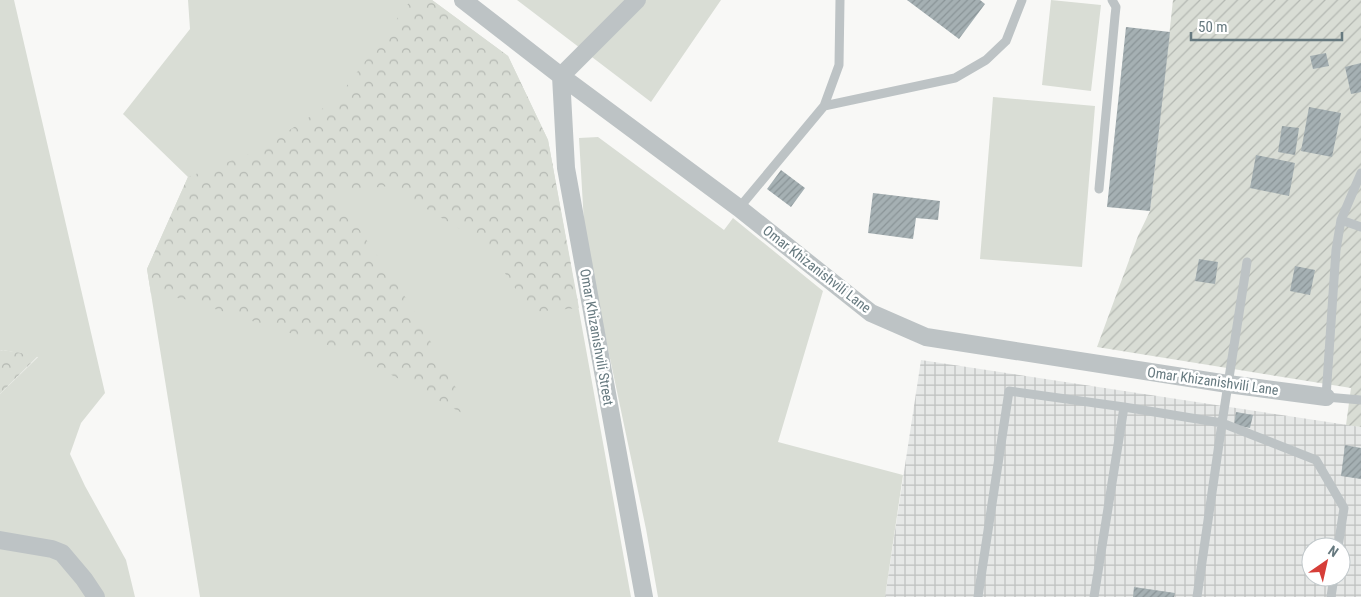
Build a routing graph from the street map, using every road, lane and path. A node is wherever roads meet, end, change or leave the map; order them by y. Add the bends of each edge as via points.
1 (463, 0) edge
2 (637, 0) edge
3 (840, 0) edge
4 (1022, 0) edge
5 (1112, 0) edge
6 (561, 76) junction
7 (824, 106) junction
8 (1361, 173) edge
9 (1099, 189) dead end
10 (739, 208) junction
11 (1341, 220) junction
12 (1361, 227) edge
13 (1248, 262) dead end
14 (1228, 384) junction
15 (1326, 397) junction
16 (1361, 400) edge
17 (1124, 408) junction
18 (1222, 423) junction
19 (1340, 537) edge
20 (0, 540) edge
21 (96, 597) edge
22 (644, 597) edge
23 (978, 597) edge
24 (1094, 597) edge
25 (1197, 597) edge

1 - 6 street, Omar Khizanishvili Lane
2 - 6 street
3 - 7 lane via 839,65
4 - 7 lane via 1006,41 986,60 955,78
5 - 9 lane via 1116,7
6 - 10 street, Omar Khizanishvili Lane
6 - 22 street, Omar Khizanishvili Street via 566,168
7 - 10 lane
8 - 11 lane
10 - 14 street, Omar Khizanishvili Lane via 871,313 926,337
11 - 12 lane
11 - 15 lane
13 - 14 lane
14 - 15 street, Omar Khizanishvili Lane
14 - 18 lane
15 - 16 lane
17 - 18 lane
17 - 23 lane via 1009,391
17 - 24 lane
18 - 19 lane via 1316,460 1344,508
18 - 25 lane
20 - 21 street via 62,553

